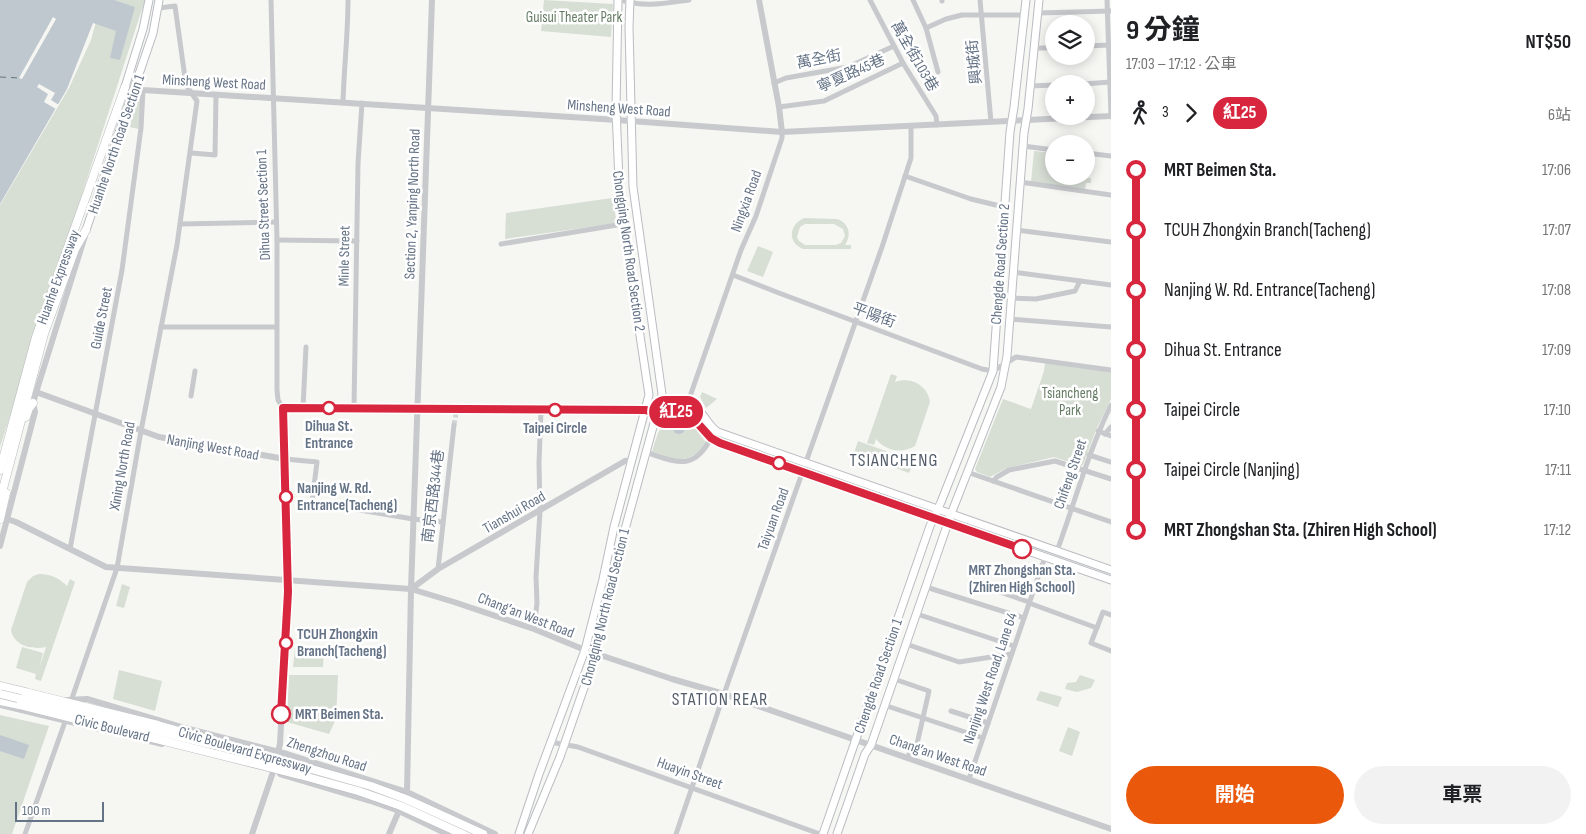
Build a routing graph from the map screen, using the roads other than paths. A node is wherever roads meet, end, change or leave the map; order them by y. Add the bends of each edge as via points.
1 (149, 0) edge
2 (271, 0) edge
3 (348, 0) edge
4 (432, 0) edge
5 (620, 0) edge
6 (689, 0) edge
7 (758, 0) edge
8 (870, 0) edge
9 (913, 0) edge
10 (980, 0) edge
11 (1026, 0) edge
12 (1038, 0) edge
13 (1107, 0) edge
14 (630, 2) edge
15 (159, 4) edge
16 (1109, 11) edge
17 (1038, 13) junction
18 (982, 15) junction
19 (1024, 15) junction
20 (926, 28) junction
21 (1110, 45) edge
22 (894, 46) junction
23 (1095, 46) edge
24 (1035, 48) junction
25 (1045, 48) edge
26 (903, 63) junction
27 (938, 72) dead end
28 (1110, 82) edge
29 (774, 83) junction
30 (1095, 83) edge
31 (1045, 85) edge
32 (1030, 86) junction
33 (125, 87) junction
34 (134, 89) junction
35 (143, 90) junction
36 (192, 93) junction
37 (216, 94) junction
38 (272, 98) junction
39 (343, 102) junction
40 (362, 103) junction
41 (779, 107) junction
42 (428, 108) junction
43 (1111, 116) edge
44 (617, 120) junction
45 (1026, 120) junction
46 (631, 121) junction
47 (1012, 121) junction
48 (992, 122) junction
49 (937, 124) junction
50 (911, 126) junction
51 (782, 132) junction
52 (1023, 146) junction
53 (1045, 149) edge
54 (191, 153) junction
55 (1095, 154) edge
56 (1110, 156) edge
57 (905, 176) junction
58 (1020, 182) junction
59 (1111, 195) edge
60 (1004, 206) junction
61 (276, 222) junction
62 (181, 224) junction
63 (623, 224) junction
64 (86, 230) junction
65 (1016, 230) junction
66 (277, 240) junction
67 (357, 241) junction
68 (1111, 242) edge
69 (501, 244) dead end
70 (1013, 272) junction
71 (733, 275) junction
72 (1080, 281) junction
73 (1111, 285) edge
74 (1011, 298) junction
75 (1009, 319) junction
76 (855, 321) junction
77 (161, 327) junction
78 (276, 327) junction
79 (1111, 327) edge
80 (306, 347) dead end
81 (1006, 363) junction
82 (1111, 370) edge
83 (195, 371) dead end
84 (993, 371) junction
85 (36, 392) junction
86 (191, 396) dead end
87 (33, 403) junction
88 (659, 405) junction
89 (687, 405) junction
90 (1111, 405) edge
91 (283, 408) junction
92 (303, 408) junction
93 (354, 408) junction
94 (418, 410) junction
95 (541, 410) junction
96 (646, 410) junction
97 (95, 414) junction
98 (656, 414) junction
99 (454, 425) tunnel mouth
100 (1111, 428) edge
101 (141, 431) junction
102 (1098, 431) junction
103 (1105, 434) junction
104 (1111, 436) edge
105 (711, 438) junction
106 (645, 452) junction
107 (1089, 455) junction
108 (285, 459) junction
109 (632, 460) junction
110 (1111, 462) edge
111 (806, 464) junction
112 (0, 470) edge
113 (1084, 470) junction
114 (803, 471) junction
115 (967, 472) junction
116 (1111, 479) edge
117 (993, 481) junction
118 (0, 500) edge
119 (1072, 508) junction
120 (938, 510) junction
121 (540, 511) junction
122 (951, 514) junction
123 (933, 517) junction
124 (4, 519) edge
125 (413, 519) junction
126 (442, 522) junction
127 (948, 522) junction
128 (1111, 522) edge
129 (0, 546) edge
130 (70, 549) junction
131 (1057, 552) junction
132 (1044, 556) junction
133 (117, 568) junction
134 (438, 569) junction
135 (1111, 570) edge
136 (287, 579) junction
137 (1111, 580) edge
138 (926, 587) junction
139 (992, 588) dead end
140 (411, 589) junction
141 (1029, 603) junction
142 (917, 614) junction
143 (1111, 615) edge
144 (1024, 618) junction
145 (1097, 628) junction
146 (534, 630) junction
147 (906, 644) junction
148 (1014, 646) junction
149 (585, 650) junction
150 (1111, 651) edge
151 (596, 653) junction
152 (1012, 654) junction
153 (894, 679) junction
154 (0, 685) edge
155 (0, 694) edge
156 (724, 694) junction
157 (0, 701) edge
158 (72, 701) junction
159 (0, 705) edge
160 (884, 705) junction
161 (952, 712) dead end
162 (138, 713) junction
163 (923, 718) junction
164 (65, 721) junction
165 (988, 723) junction
166 (134, 738) junction
167 (983, 738) junction
168 (191, 740) junction
169 (856, 740) junction
170 (550, 742) junction
171 (246, 743) junction
172 (565, 743) junction
173 (870, 745) junction
174 (278, 751) junction
175 (259, 753) junction
176 (908, 758) junction
177 (245, 764) junction
178 (262, 766) junction
179 (273, 772) junction
180 (969, 779) junction
181 (692, 788) junction
182 (407, 792) junction
183 (399, 811) junction
184 (1111, 829) edge
185 (25, 834) edge
186 (252, 834) edge
187 (389, 834) edge
188 (447, 834) edge
189 (462, 834) edge
190 (483, 834) edge
191 (495, 834) edge
192 (519, 834) edge
193 (528, 834) edge
194 (676, 834) edge
195 (822, 834) edge
196 (837, 834) edge

1 - 33 main road, Huanhe North Road Section 1
2 - 38 street, Dihua Street Section 1
3 - 39 street
4 - 42 street, Section 2, Yanping North Road
5 - 14 street
5 - 44 main road, Chongqing North Road Section 2 via 616,26
6 - 14 street via 656,4
7 - 29 street, Ningxia Road
8 - 22 street, 萬全街103巷
9 - 20 street
10 - 18 street, 興城街
11 - 19 main road, Chengde Road Section 2
12 - 17 main road, Chengde Road Section 2
13 - 16 street
14 - 46 main road, Chongqing North Road Section 2
15 - 34 main road, Huanhe North Road Section 1
15 - 36 street, Xining North Road via 175,6 186,86
16 - 17 street
16 - 21 street
17 - 24 main road, Chengde Road Section 2
18 - 19 street
18 - 20 street via 962,15
18 - 48 street, 興城街
19 - 47 main road, Chengde Road Section 2
20 - 27 street
21 - 23 street
21 - 28 street
22 - 26 street, 萬全街103巷
22 - 29 street, 萬全街 via 848,67
24 - 25 street
24 - 32 main road, Chengde Road Section 2
26 - 41 street, 寧夏路45巷 via 824,101
26 - 49 street, 萬全街103巷 via 936,116
28 - 30 street
28 - 43 street
29 - 41 street, Ningxia Road
31 - 32 street
32 - 45 main road, Chengde Road Section 2
33 - 34 street, Minsheng West Road
33 - 112 highway, Huanhe Expressway via 36,337
34 - 35 street, Minsheng West Road
34 - 64 main road, Huanhe North Road Section 1
35 - 36 street, Minsheng West Road
35 - 97 street, Guide Street via 126,251
36 - 37 street, Minsheng West Road
36 - 54 street, Xining North Road via 197,100
37 - 38 street, Minsheng West Road
37 - 54 street via 215,155
38 - 39 street, Minsheng West Road
38 - 61 street, Dihua Street Section 1
39 - 40 street, Minsheng West Road
40 - 42 street, Minsheng West Road
40 - 67 street, Minle Street
41 - 51 street, Ningxia Road
42 - 44 street, Minsheng West Road
42 - 94 street, Section 2, Yanping North Road
43 - 45 street, Minsheng West Road
44 - 46 street, Minsheng West Road
44 - 63 main road, Chongqing North Road Section 2 via 617,167
45 - 47 street, Minsheng West Road
45 - 52 main road, Chengde Road Section 2
46 - 51 street, Minsheng West Road
46 - 88 main road, Chongqing North Road Section 2 via 632,187 662,394
47 - 48 street, Minsheng West Road
47 - 60 main road, Chengde Road Section 2
48 - 49 street, Minsheng West Road
49 - 50 street, Minsheng West Road
50 - 51 street, Minsheng West Road
50 - 57 street, Taiyuan Road via 911,158
51 - 71 street, Ningxia Road via 756,216
52 - 53 street
52 - 58 main road, Chengde Road Section 2
54 - 62 street, Xining North Road
55 - 56 street
57 - 60 street via 971,200
57 - 76 street, Taiyuan Road
58 - 59 street
58 - 65 main road, Chengde Road Section 2
60 - 84 main road, Chengde Road Section 2
61 - 62 street
61 - 66 street, Dihua Street Section 1
62 - 77 street, Xining North Road
63 - 69 street
63 - 96 main road, Chongqing North Road Section 2 via 648,381
64 - 85 street, Huanhe North Road Section 1
64 - 118 highway, Huanhe Expressway via 75,249 44,334
65 - 68 street
65 - 70 main road, Chengde Road Section 2
66 - 67 street
66 - 78 street, Dihua Street Section 1
67 - 93 street, Minle Street
70 - 72 street
70 - 74 main road, Chengde Road Section 2
71 - 76 street, 平陽街
71 - 89 street, Ningxia Road
72 - 73 street
72 - 74 street via 1075,291 1036,299
74 - 75 main road, Chengde Road Section 2
75 - 79 street
75 - 81 main road, Chengde Road Section 2
76 - 84 street, 平陽街
76 - 111 street, Taiyuan Road
77 - 78 street
77 - 101 street, Xining North Road
78 - 91 street, Dihua Street Section 1 via 277,390
80 - 92 street
81 - 82 street via 1016,357
81 - 84 street
81 - 115 main road, Chengde Road Section 2 via 1001,388
83 - 86 street
84 - 120 main road, Chengde Road Section 2
85 - 87 street, Huanhe North Road Section 1
85 - 97 street, Nanjing West Road
87 - 124 highway via 14,465
87 - 124 street, Huanhe North Road Section 1 via 36,412
88 - 89 main road
88 - 96 main road
88 - 98 main road, Chongqing North Road Section 1
89 - 111 main road via 701,412 718,432
90 - 102 street, Chifeng Street
91 - 92 street
91 - 108 street
92 - 93 street
93 - 94 street
94 - 95 street
94 - 125 street, Section 2, Yanping North Road
95 - 96 street
95 - 121 street
96 - 98 main road
96 - 109 main road, Chongqing North Road Section 1
97 - 101 street, Nanjing West Road
97 - 130 street, Guide Street
98 - 105 main road via 687,414
98 - 106 main road, Chongqing North Road Section 1
99 - 126 street, 南京西路344巷
100 - 103 street
101 - 108 street, Nanjing West Road via 158,437
101 - 133 street, Xining North Road
102 - 103 street
102 - 107 street, Chifeng Street
103 - 104 street
105 - 106 street via 696,456 683,462
105 - 114 main road
106 - 151 main road, Chongqing North Road Section 1
107 - 110 street
107 - 113 street, Chifeng Street
108 - 125 street via 316,462 312,502
108 - 136 street
109 - 121 street, Tianshui Road via 625,461
109 - 149 main road, Chongqing North Road Section 1
111 - 114 street, Taiyuan Road
111 - 120 main road
113 - 116 street
113 - 117 street via 1055,460 1009,470
113 - 119 street, Chifeng Street
114 - 123 main road
114 - 156 street, Taiyuan Road
115 - 117 street
115 - 122 main road, Chengde Road Section 2
117 - 119 street
119 - 128 street
119 - 131 street, Chifeng Street
120 - 122 main road
120 - 123 main road, Chengde Road Section 2
121 - 134 street, Tianshui Road
121 - 146 street
122 - 127 main road, Chengde Road Section 2
122 - 131 main road
123 - 127 main road
123 - 169 main road, Chengde Road Section 1
124 - 129 street, Huanhe North Road Section 1
124 - 130 street, Chang’an West Road
125 - 126 street
125 - 140 street, Section 2, Yanping North Road
126 - 134 street, 南京西路344巷
127 - 132 main road
127 - 138 main road, Chengde Road Section 1
130 - 133 street, Chang’an West Road via 106,567
131 - 135 main road
132 - 137 main road
132 - 141 street, Nanjing West Road, Lane 64
133 - 136 street, Chang’an West Road
133 - 158 street, Xining North Road
134 - 140 street, Tianshui Road
136 - 140 street, Chang’an West Road
136 - 174 street via 284,689
138 - 142 main road, Chengde Road Section 1
138 - 144 street
139 - 141 street
140 - 146 street, Chang’an West Road
140 - 182 street, Section 2, Yanping North Road
141 - 144 street, Nanjing West Road, Lane 64
141 - 145 street
142 - 147 main road, Chengde Road Section 1
142 - 148 street
143 - 145 street via 1103,612
144 - 148 street, Nanjing West Road, Lane 64
145 - 150 street via 1091,643
146 - 149 street, Chang’an West Road
147 - 152 street via 959,662
147 - 153 main road, Chengde Road Section 1
148 - 152 street, Nanjing West Road, Lane 64
149 - 151 street, Chang’an West Road
149 - 170 main road, Chongqing North Road Section 1
151 - 156 street, Chang’an West Road
151 - 172 main road, Chongqing North Road Section 1
152 - 165 street, Nanjing West Road, Lane 64
153 - 160 main road, Chengde Road Section 1
153 - 163 street via 930,691
154 - 158 street, Zhengzhou Road
154 - 175 highway, Civic Boulevard Expressway, bridge
155 - 168 highway, bridge
156 - 169 street, Chang’an West Road
156 - 181 street, Taiyuan Road
157 - 178 highway, Civic Boulevard, bridge
158 - 162 street, Zhengzhou Road via 87,699
158 - 164 street, Xining North Road
159 - 164 street, Zhengzhou Road
160 - 163 street
160 - 173 main road, Chengde Road Section 1
161 - 165 street
162 - 166 street via 139,725
162 - 171 street, Zhengzhou Road
163 - 167 street
163 - 176 street via 916,744
164 - 166 street, Zhengzhou Road
164 - 185 street, Xining North Road
165 - 167 street, Nanjing West Road, Lane 64
166 - 177 street, Zhengzhou Road
167 - 180 street, Nanjing West Road, Lane 64
168 - 175 highway, bridge
168 - 178 highway, bridge
169 - 173 street, Chang’an West Road
169 - 195 main road, Chengde Road Section 1
170 - 172 street, Huayin Street
170 - 192 main road, Chongqing North Road Section 1
171 - 174 street, Zhengzhou Road
171 - 177 street via 235,753 239,762
172 - 181 street, Huayin Street
172 - 193 main road, Chongqing North Road Section 1
173 - 176 street, Chang’an West Road
173 - 196 main road, Chengde Road Section 1
174 - 179 street
174 - 182 street, Zhengzhou Road
175 - 190 highway, Civic Boulevard Expressway, bridge via 398,795
176 - 180 street, Chang’an West Road
177 - 179 street, Zhengzhou Road
178 - 189 highway, Civic Boulevard Expressway, bridge via 401,806
179 - 183 street, Zhengzhou Road
179 - 186 street
180 - 184 street, Chang’an West Road
181 - 194 street, Taiyuan Road
181 - 195 street, Huayin Street
182 - 183 street
182 - 191 street, Zhengzhou Road
183 - 187 street
183 - 188 street, Zhengzhou Road

